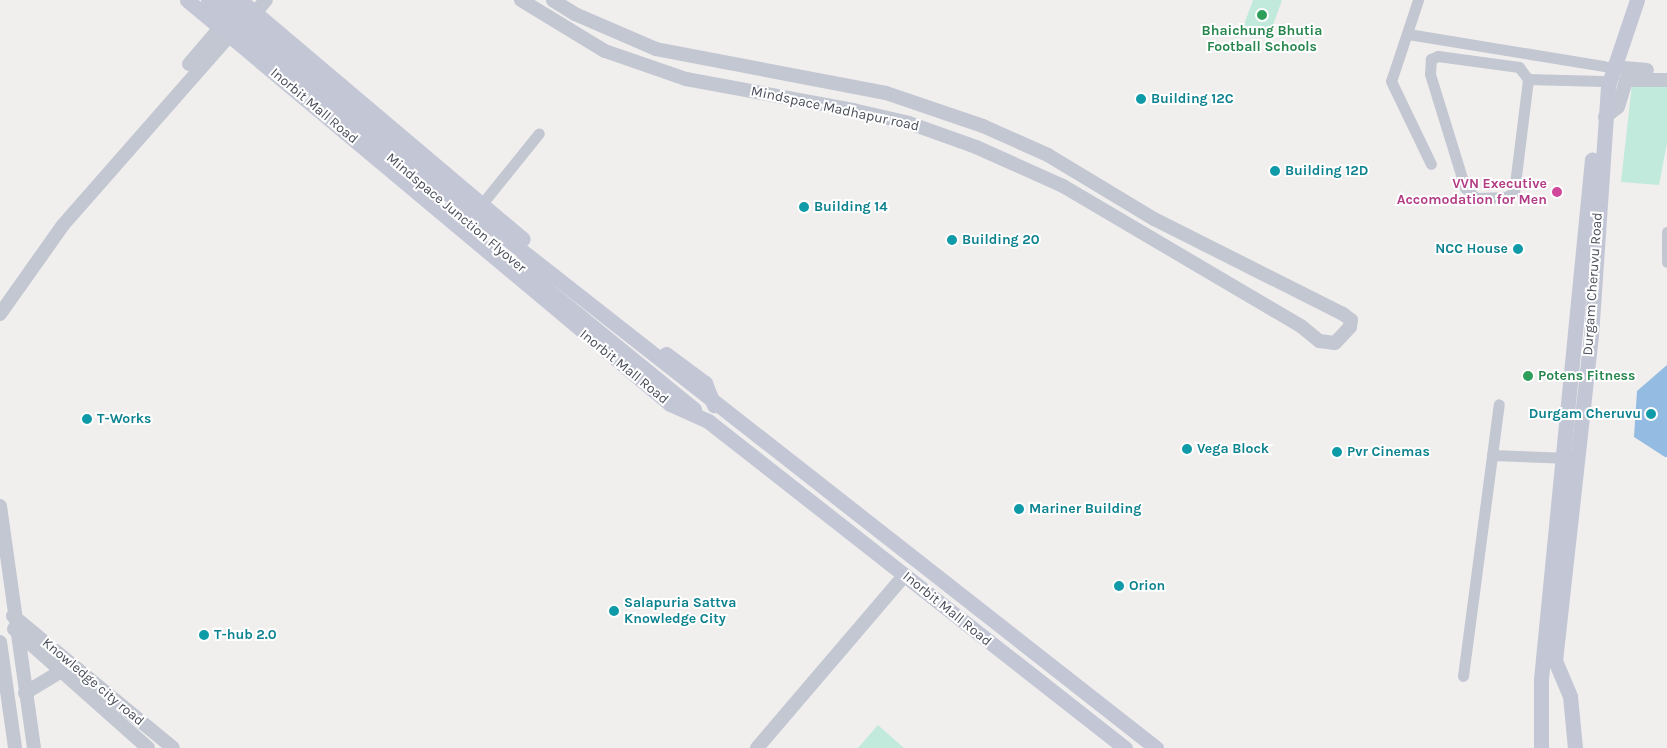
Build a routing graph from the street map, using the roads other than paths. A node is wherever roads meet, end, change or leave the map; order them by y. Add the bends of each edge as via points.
1 (187, 0) edge
2 (208, 0) edge
3 (226, 0) edge
4 (266, 0) edge
5 (521, 0) edge
6 (553, 0) edge
7 (1418, 0) edge
8 (1627, 0) edge
9 (1637, 0) edge
10 (242, 1) edge
11 (255, 13) junction
12 (223, 33) junction
13 (1408, 34) junction
14 (1440, 39) junction
15 (1438, 56) junction
16 (690, 58) junction
17 (1667, 71) edge
18 (1607, 72) junction
19 (686, 79) junction
20 (1528, 79) junction
21 (1667, 80) edge
22 (168, 94) junction
23 (1605, 117) junction
24 (538, 133) dead end
25 (417, 151) junction
26 (1431, 164) dead end
27 (396, 175) junction
28 (481, 205) junction
29 (1154, 219) junction
30 (480, 226) junction
31 (1144, 232) junction
32 (1667, 232) edge
33 (1667, 262) edge
34 (0, 292) edge
35 (0, 314) edge
36 (1499, 404) dead end
37 (715, 406) junction
38 (708, 421) junction
39 (1492, 455) junction
40 (1571, 458) junction
41 (0, 506) edge
42 (905, 575) junction
43 (14, 622) junction
44 (0, 642) edge
45 (1, 663) edge
46 (63, 670) junction
47 (1463, 676) dead end
48 (25, 693) junction
49 (6, 725) edge
50 (15, 748) edge
51 (34, 748) edge
52 (148, 748) edge
53 (173, 748) edge
54 (757, 748) edge
55 (1126, 748) edge
56 (1156, 748) edge
57 (1541, 748) edge
58 (1575, 748) edge

1 - 12 main road, Inorbit Mall Road
2 - 30 main road, Mindspace Junction Flyover, bridge
3 - 30 main road, Mindspace Junction Flyover, bridge
4 - 11 street
5 - 19 street, Mindspace Madhapur road via 605,51
6 - 16 street, Mindspace Madhapur road via 574,14 656,49
7 - 13 street
8 - 18 main road, Durgam Cheruvu Road
9 - 18 main road, Durgam Cheruvu Road
10 - 11 main road
11 - 25 main road
12 - 22 street
12 - 27 main road, Inorbit Mall Road
13 - 14 street
13 - 26 street via 1391,81
14 - 15 street
14 - 18 street
15 - 20 street via 1519,67
15 - 20 street via 1429,64 1430,74 1465,188 1476,198 1506,197 1514,192
16 - 19 street
16 - 29 street, Mindspace Madhapur road via 886,93 937,109 1048,155
17 - 18 street
18 - 20 street
18 - 23 main road, Durgam Cheruvu Road
18 - 40 main road, Durgam Cheruvu Road
19 - 31 street, Mindspace Madhapur road via 909,123 1020,165
21 - 23 street via 1626,80 1618,107
22 - 34 street
22 - 35 street via 30,266
23 - 40 main road, Durgam Cheruvu Road via 1591,336
24 - 28 street
25 - 27 main road
25 - 28 main road
27 - 38 main road, Inorbit Mall Road via 670,404
28 - 37 main road via 705,383
29 - 31 street
29 - 31 street, Mindspace Madhapur road via 1343,314 1350,320 1346,336 1336,343 1319,341 1302,326
30 - 37 main road, Mindspace Junction Flyover
30 - 38 main road, Mindspace Junction Flyover
32 - 33 street
36 - 39 street
37 - 56 main road, Inorbit Mall Road via 812,477
38 - 42 main road, Inorbit Mall Road
39 - 40 street
39 - 47 street
40 - 57 main road, Durgam Cheruvu Road via 1541,679
40 - 58 main road, Durgam Cheruvu Road via 1555,661 1570,696
41 - 43 street
42 - 54 street
42 - 55 main road, Inorbit Mall Road
43 - 46 street, Knowledge city road
43 - 48 street
43 - 53 street, Knowledge city road
44 - 45 street
45 - 49 street
46 - 48 street
46 - 52 street, Knowledge city road
48 - 51 street
49 - 50 street

